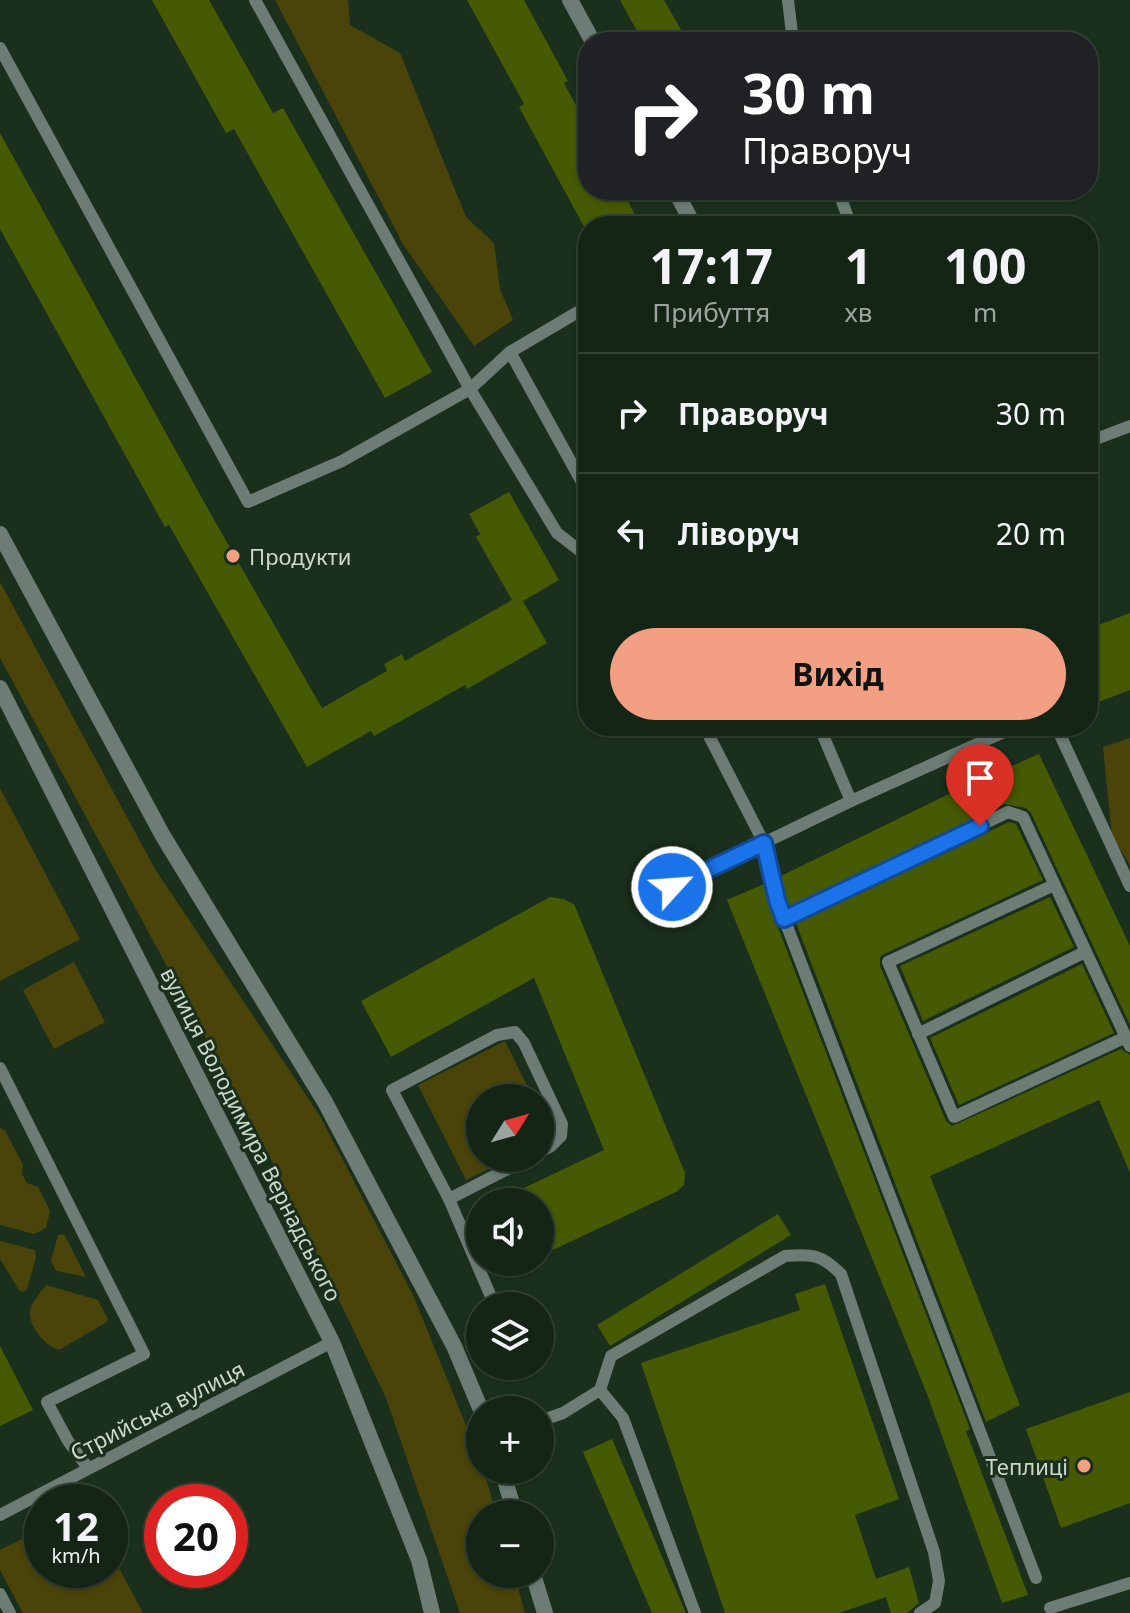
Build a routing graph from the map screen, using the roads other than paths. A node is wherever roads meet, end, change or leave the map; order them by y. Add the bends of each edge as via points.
1 (255, 0) edge
2 (570, 0) edge
3 (788, 0) edge
4 (588, 32) edge
5 (792, 32) edge
6 (0, 48) edge
7 (578, 312) edge
8 (510, 352) junction
9 (470, 389) junction
10 (1130, 426) edge
11 (1098, 438) edge
12 (578, 475) edge
13 (0, 534) edge
14 (578, 549) edge
15 (0, 688) edge
16 (709, 736) edge
17 (823, 736) edge
18 (995, 736) edge
19 (1061, 736) edge
20 (851, 801) junction
21 (764, 843) junction
22 (1054, 885) junction
23 (1130, 886) edge
24 (672, 887) dead end
25 (784, 919) junction
26 (1085, 952) junction
27 (918, 1034) junction
28 (1128, 1041) edge
29 (0, 1068) edge
30 (543, 1084) edge
31 (554, 1107) edge
32 (554, 1143) edge
33 (502, 1172) edge
34 (449, 1199) junction
35 (489, 1292) edge
36 (332, 1342) junction
37 (600, 1390) junction
38 (475, 1396) edge
39 (554, 1416) edge
40 (88, 1468) junction
41 (0, 1515) edge
42 (1036, 1578) dead end
43 (1130, 1583) edge
44 (537, 1588) edge
45 (0, 1594) edge
46 (1051, 1611) edge
47 (10, 1613) edge
48 (432, 1613) edge
49 (545, 1613) edge
50 (695, 1613) edge
51 (920, 1613) edge
52 (1036, 1613) edge

1 - 9 lane
2 - 4 street
3 - 5 lane
6 - 9 lane via 248,502 342,461
7 - 8 lane
8 - 9 lane
8 - 12 lane
9 - 14 lane via 557,533
10 - 11 lane
13 - 38 street via 163,836 325,1102
15 - 36 street, вулиця Володимира Вернадського
16 - 21 lane
17 - 20 lane
18 - 20 lane
19 - 23 lane
20 - 21 lane
21 - 24 lane
21 - 25 lane
22 - 25 lane via 1023,817 1008,812
22 - 26 lane
22 - 27 lane via 888,962
25 - 42 lane
26 - 27 lane
26 - 28 lane
27 - 28 lane via 954,1117
29 - 40 lane via 144,1354 47,1402
30 - 34 lane via 515,1032 497,1035 392,1090
31 - 32 lane via 562,1124
33 - 34 lane
34 - 35 lane
36 - 40 lane, Стрийська вулиця
36 - 48 street, вулиця Володимира Вернадського via 419,1560
37 - 39 lane
37 - 50 lane via 623,1418
37 - 51 lane via 611,1356 785,1256 817,1256 829,1262 841,1274 934,1552 939,1581 935,1603
40 - 41 lane, Стрийська вулиця
43 - 46 lane
44 - 49 street
45 - 47 lane
46 - 52 lane

